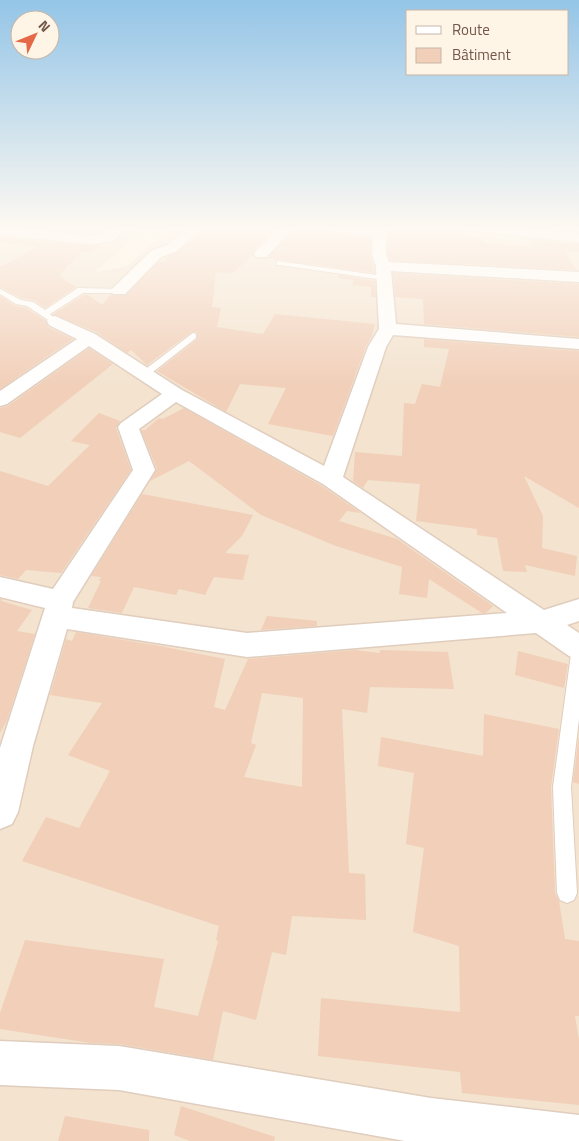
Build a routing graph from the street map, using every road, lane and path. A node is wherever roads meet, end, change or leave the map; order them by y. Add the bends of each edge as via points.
1 (130, 280) edge
2 (384, 280) edge
3 (0, 291) edge
4 (119, 291) joint
5 (50, 318) junction
6 (388, 329) junction
7 (193, 336) dead end
8 (89, 338) junction
9 (579, 344) edge
10 (146, 373) junction
11 (174, 394) junction
12 (0, 400) edge
13 (331, 478) junction
14 (0, 587) edge
15 (58, 609) junction
16 (579, 610) edge
17 (539, 622) junction
18 (579, 648) edge
19 (579, 654) edge
20 (0, 812) edge
21 (567, 893) dead end
22 (0, 1063) edge
23 (579, 1139) edge

1 - 4 street
2 - 6 street
3 - 5 lane via 19,302 30,304
4 - 5 lane via 81,290
5 - 8 street
6 - 9 street
6 - 13 street via 377,347
7 - 10 lane
8 - 10 street
8 - 12 street
10 - 11 street
11 - 13 street
11 - 15 street via 128,427 144,470
13 - 17 street
14 - 15 street
15 - 17 street via 247,645
15 - 20 street
16 - 17 street
17 - 18 street
19 - 21 lane via 562,787
22 - 23 street via 119,1068 431,1122

